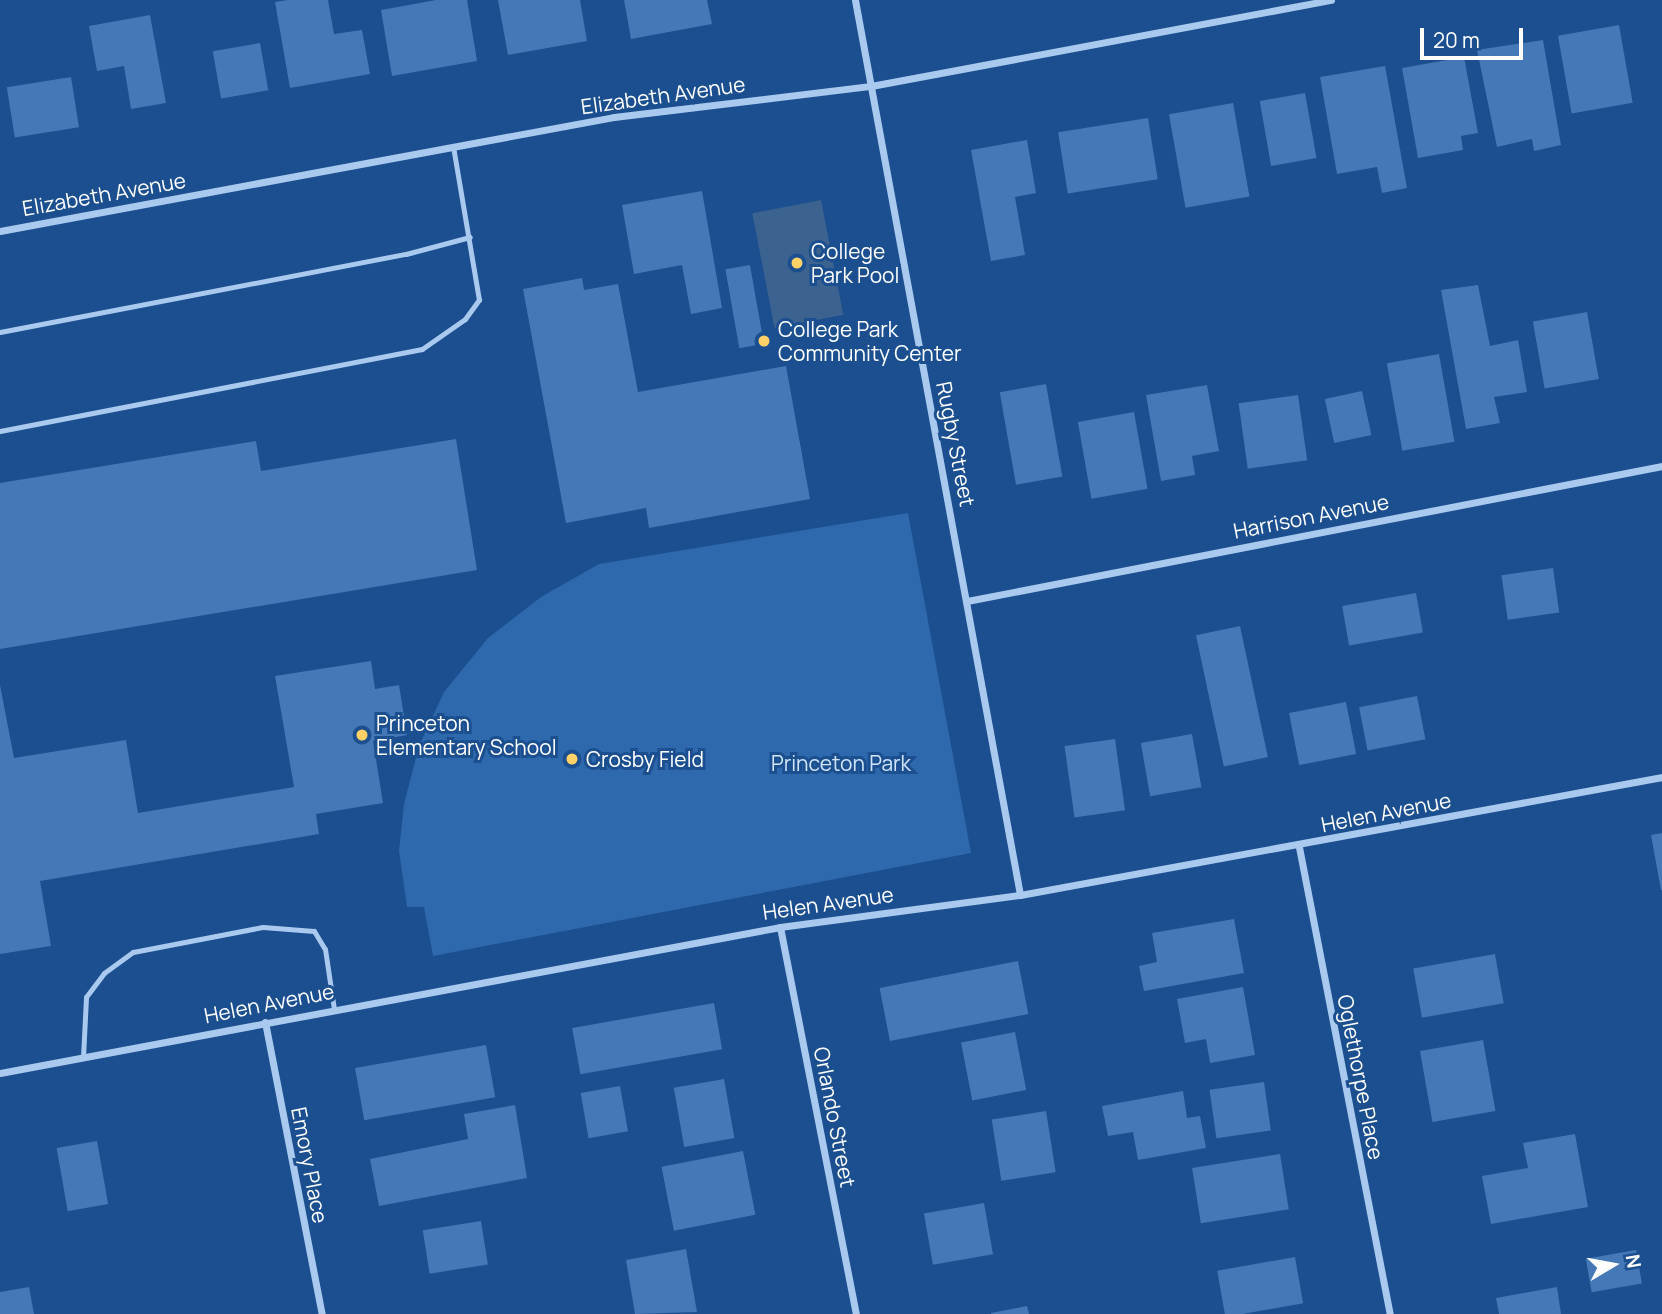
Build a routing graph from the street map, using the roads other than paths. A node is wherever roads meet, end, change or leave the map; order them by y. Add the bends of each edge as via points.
1 (855, 0) edge
2 (1331, 0) edge
3 (871, 86) junction
4 (453, 147) junction
5 (0, 231) edge
6 (470, 237) junction
7 (0, 332) edge
8 (0, 431) edge
9 (1662, 466) edge
10 (967, 601) junction
11 (1662, 777) edge
12 (1299, 846) junction
13 (1020, 895) junction
14 (780, 927) junction
15 (334, 1009) junction
16 (265, 1022) junction
17 (82, 1057) junction
18 (0, 1073) edge
19 (322, 1314) edge
20 (856, 1314) edge
21 (1390, 1314) edge

1 - 3 street, Rugby Street
2 - 3 street, Elizabeth Avenue
3 - 4 street, Elizabeth Avenue via 614,117
3 - 10 street, Rugby Street
4 - 5 street, Elizabeth Avenue
4 - 6 lane
6 - 7 lane via 406,254
6 - 8 lane via 479,300 465,319 422,349
9 - 10 street, Harrison Avenue
10 - 13 street, Rugby Street
11 - 12 street, Helen Avenue
12 - 13 street, Helen Avenue
12 - 21 street, Oglethorpe Place
13 - 14 street, Helen Avenue
14 - 15 street, Helen Avenue
14 - 20 street, Orlando Street
15 - 16 street, Helen Avenue
15 - 17 lane via 325,949 314,931 283,926 133,953 104,974 86,997
16 - 17 street, Helen Avenue
16 - 19 street, Emory Place
17 - 18 street, Helen Avenue

